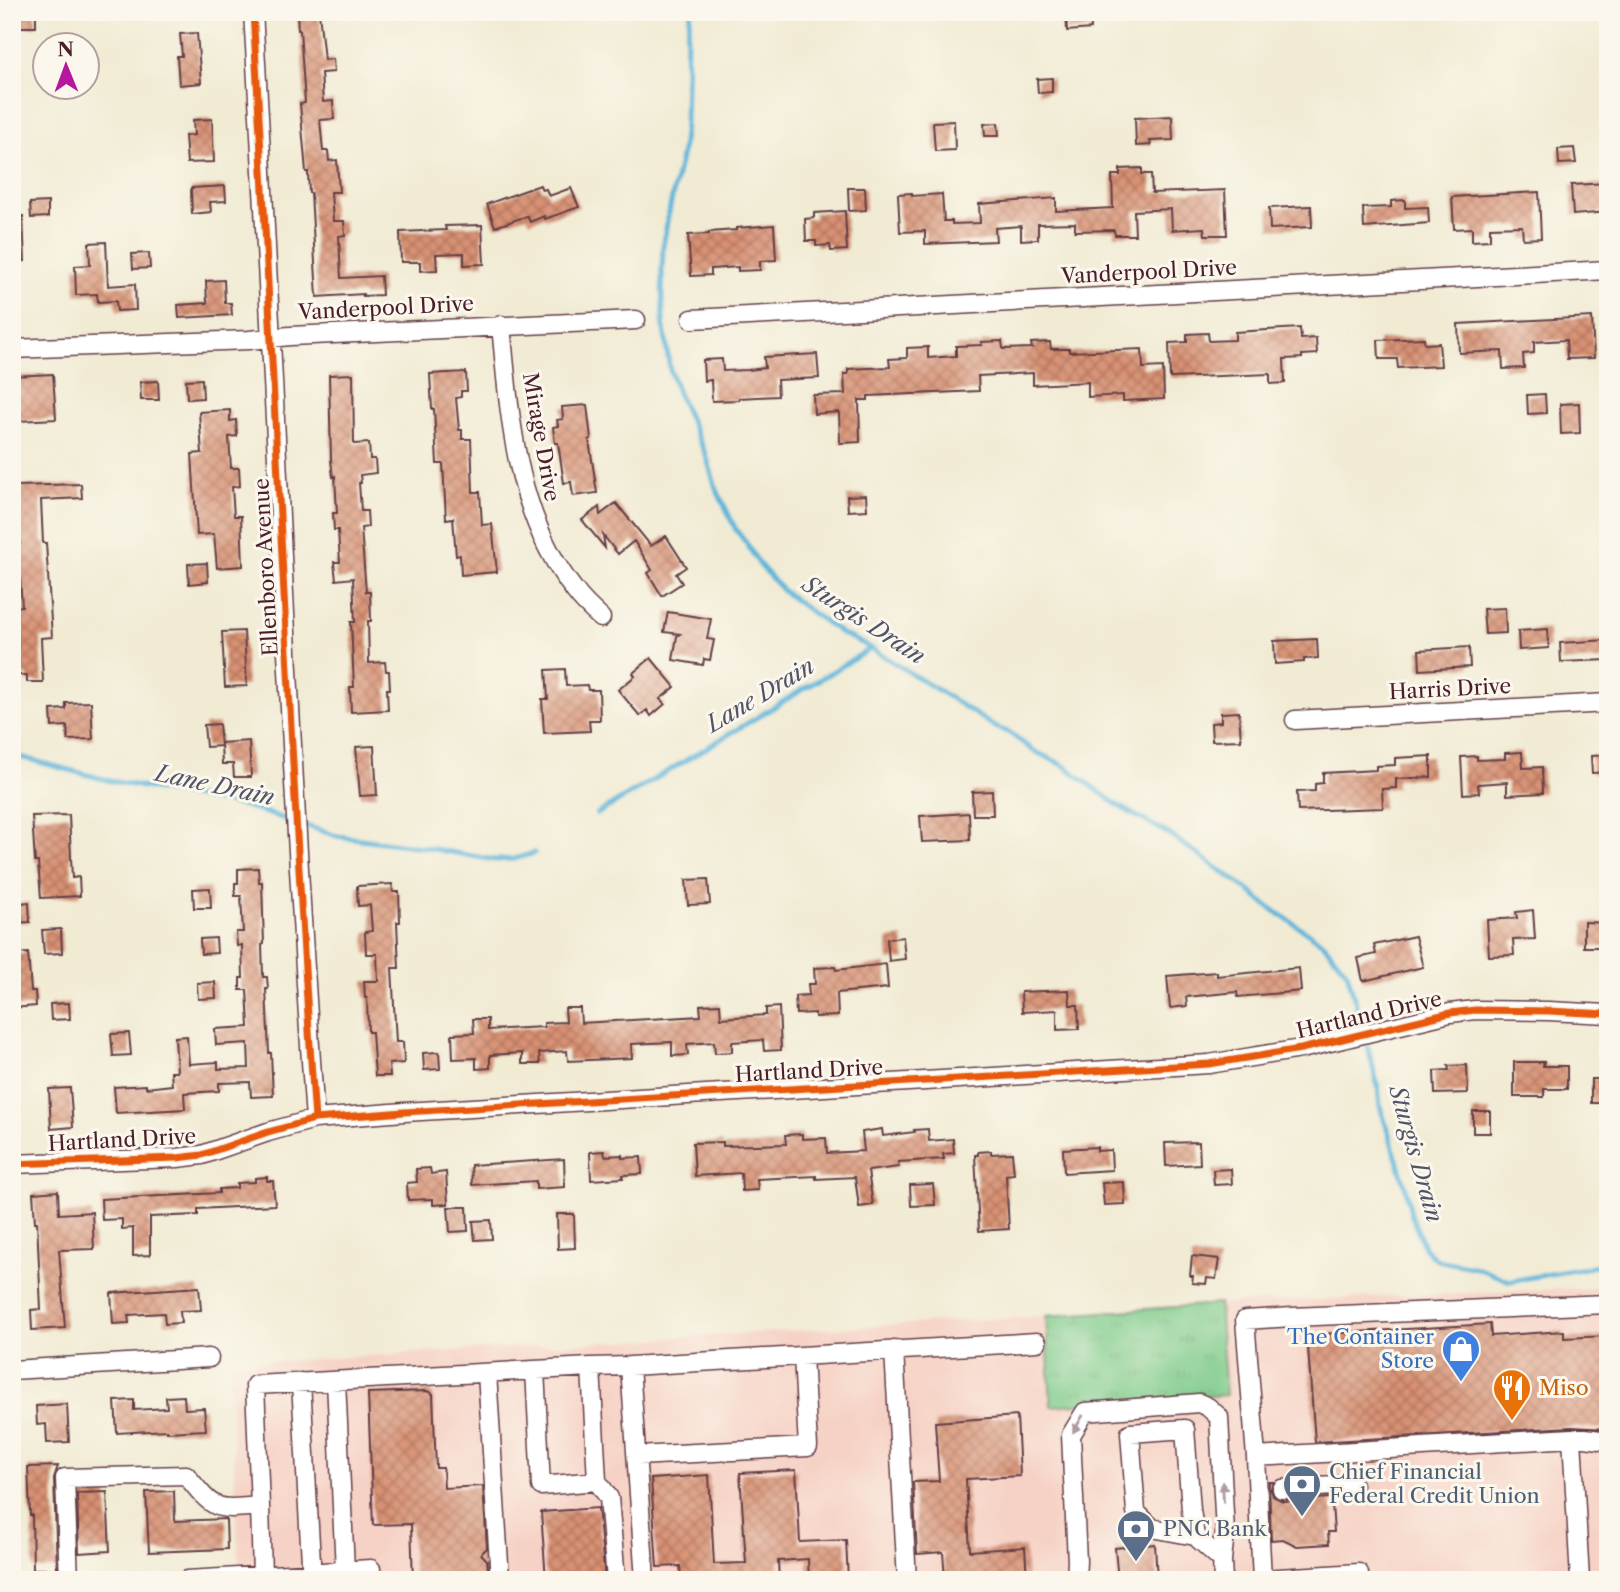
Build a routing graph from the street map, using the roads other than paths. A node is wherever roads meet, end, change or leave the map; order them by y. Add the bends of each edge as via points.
1 (253, 12) edge
2 (1608, 270) edge
3 (692, 319) dead end
4 (636, 320) dead end
5 (501, 325) junction
6 (272, 338) junction
7 (12, 349) edge
8 (601, 618) dead end
9 (1608, 704) edge
10 (1295, 720) dead end
11 (1608, 1014) edge
12 (315, 1119) junction
13 (12, 1164) edge
14 (1608, 1304) edge
15 (1037, 1342) dead end
16 (894, 1350) junction
17 (803, 1356) junction
18 (209, 1359) dead end
19 (631, 1366) junction
20 (591, 1367) junction
21 (12, 1370) edge
22 (535, 1370) junction
23 (487, 1373) junction
24 (335, 1381) junction
25 (301, 1382) junction
26 (1572, 1438) junction
27 (1608, 1441) edge
28 (637, 1456) junction
29 (1255, 1457) junction
30 (597, 1481) junction
31 (1353, 1485) dead end
32 (1269, 1490) junction
33 (260, 1506) junction
34 (1195, 1536) junction
35 (1222, 1560) junction
36 (345, 1570) junction
37 (1359, 1573) dead end
38 (262, 1575) junction
39 (312, 1576) edge
40 (1262, 1579) edge
41 (69, 1580) edge
42 (187, 1580) edge
43 (371, 1580) edge
44 (500, 1580) edge
45 (616, 1580) edge
46 (645, 1580) edge
47 (907, 1580) edge
48 (1076, 1580) edge
49 (1223, 1580) edge
50 (1580, 1580) edge

1 - 6 street, Ellenboro Avenue
2 - 3 street, Vanderpool Drive
4 - 5 street, Vanderpool Drive
5 - 6 street, Vanderpool Drive
5 - 8 street, Mirage Drive via 526,497 550,553 575,592
6 - 7 street, Vanderpool Drive
6 - 12 street, Ellenboro Avenue
9 - 10 street, Harris Drive
11 - 12 street, Hartland Drive via 1450,1013 1301,1049 1209,1064
12 - 13 street, Hartland Drive via 202,1155
14 - 29 street via 1245,1320
15 - 16 street
16 - 17 street
16 - 47 street
17 - 19 street
17 - 28 street via 808,1447
18 - 21 street
19 - 20 street
19 - 28 street
20 - 22 street
20 - 30 street
22 - 23 street
22 - 30 street via 541,1486
23 - 24 street
23 - 44 street
24 - 25 street
24 - 36 street
25 - 33 street via 255,1385
25 - 39 street
26 - 27 street
26 - 29 street
26 - 50 street
28 - 46 street
29 - 32 street
30 - 45 street via 609,1498
31 - 32 street
32 - 40 street
33 - 38 street
33 - 41 street via 216,1506 186,1475 65,1478
34 - 34 street via 1185,1429 1130,1433 1136,1512 1152,1528
34 - 35 street
35 -> 48 street via 1225,1533 1219,1417 1199,1404 1085,1412 1071,1435
35 - 49 street
36 - 39 street
36 - 43 street via 371,1569
37 - 40 street
38 - 39 street
38 - 42 street

